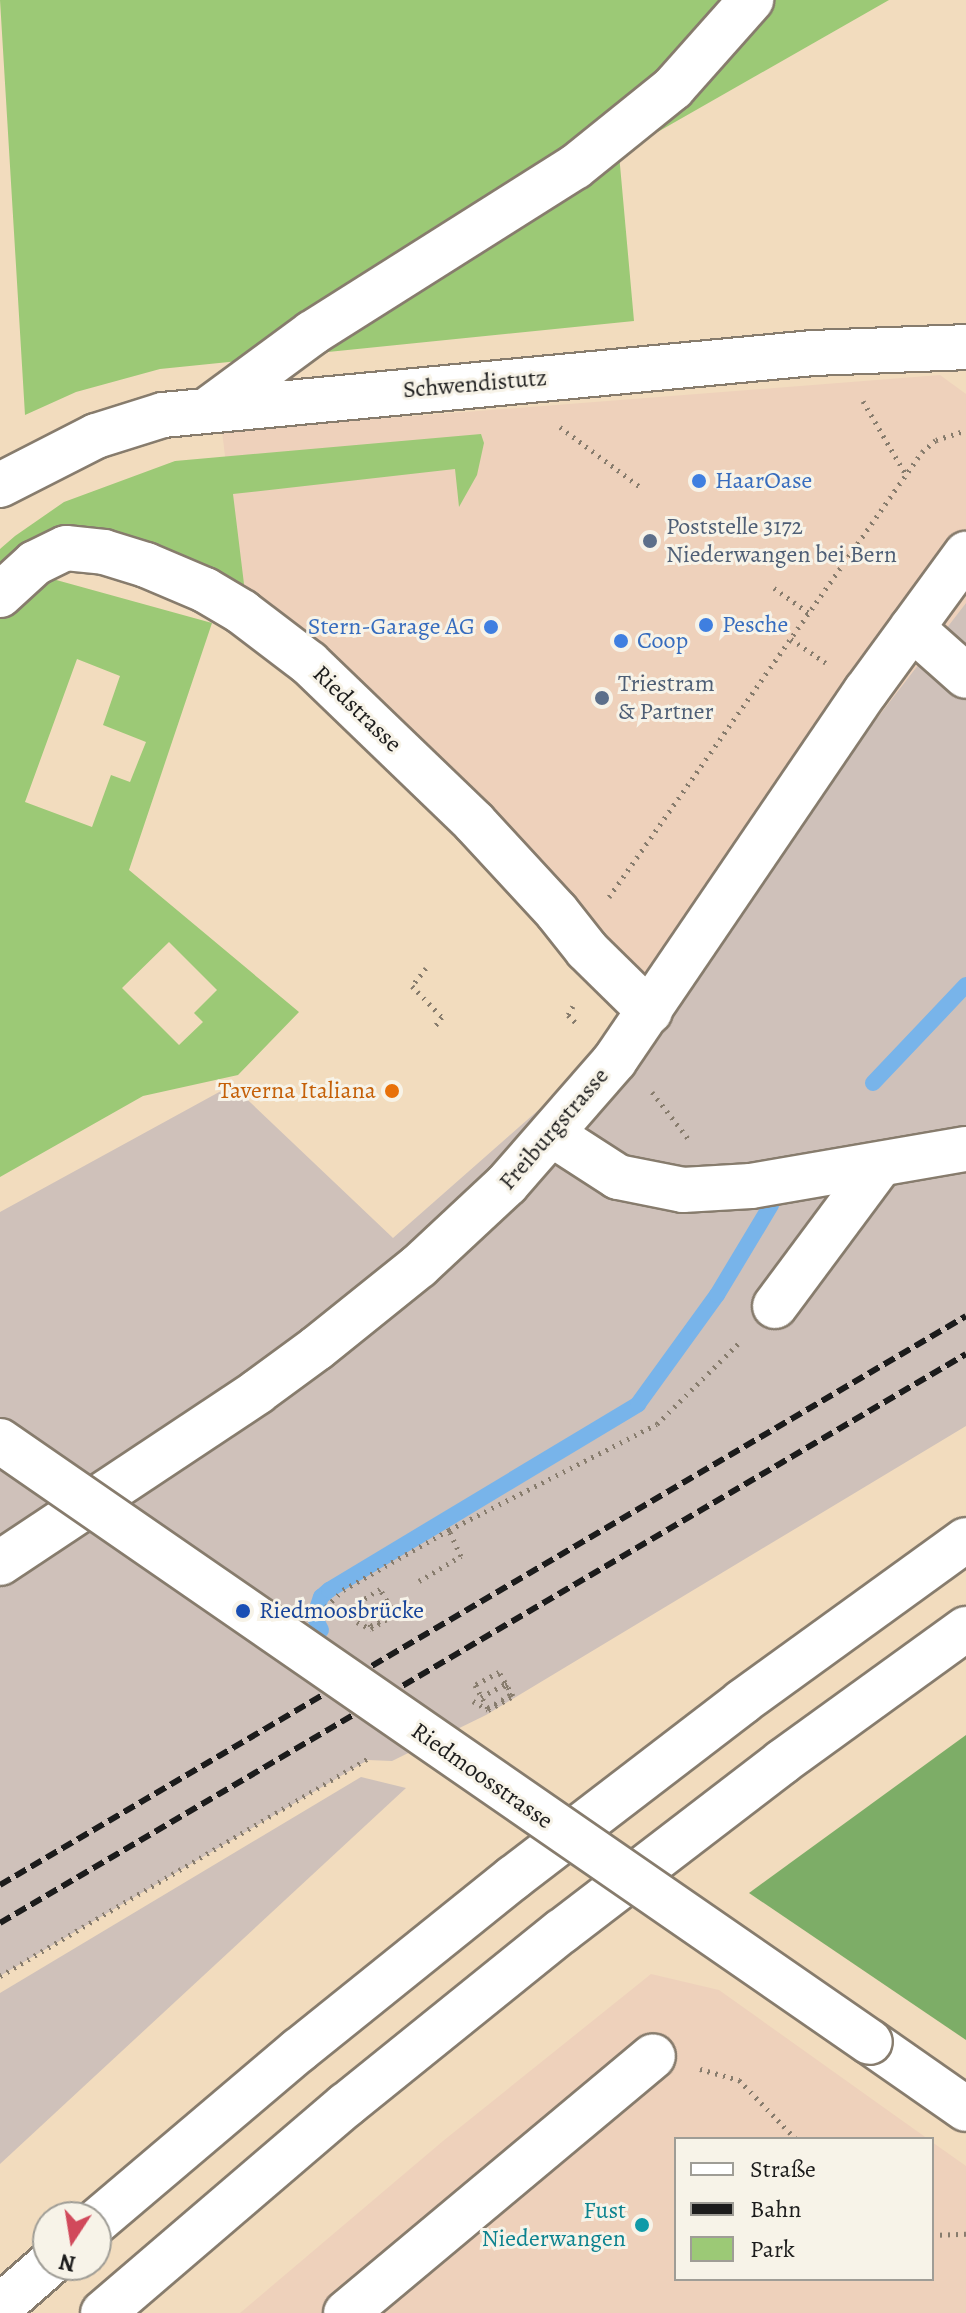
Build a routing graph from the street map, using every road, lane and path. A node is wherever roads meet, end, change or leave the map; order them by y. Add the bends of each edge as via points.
1 (751, 0) edge
2 (966, 347) edge
3 (209, 409) junction
4 (868, 411) dead end
5 (559, 418) dead end
6 (966, 430) edge
7 (906, 475) junction
8 (0, 485) edge
9 (639, 486) dead end
10 (966, 554) edge
11 (774, 588) dead end
12 (0, 595) edge
13 (809, 613) junction
14 (912, 628) junction
15 (966, 676) edge
16 (607, 906) dead end
17 (426, 968) dead end
18 (650, 1012) junction
19 (435, 1026) dead end
20 (553, 1135) junction
21 (966, 1149) edge
22 (879, 1166) junction
23 (775, 1306) joint
24 (0, 1441) edge
25 (449, 1530) junction
26 (966, 1540) edge
27 (0, 1563) edge
28 (419, 1581) dead end
29 (389, 1603) joint
30 (322, 1617) dead end
31 (966, 1629) edge
32 (471, 1702) joint
33 (368, 1760) dead end
34 (0, 1976) edge
35 (653, 2056) joint
36 (966, 2109) edge
37 (794, 2137) edge
38 (112, 2209) edge
39 (966, 2234) edge
40 (934, 2235) edge
41 (32, 2279) edge
42 (0, 2307) edge
43 (103, 2313) edge
44 (346, 2313) edge

1 - 3 main road via 673,88 575,167 312,333
2 - 3 main road, Schwendistutz via 813,353
3 - 8 main road, Schwendistutz via 163,415 96,436
4 - 7 path
5 - 9 path via 560,429
6 - 7 path via 928,445
7 - 13 path
10 - 14 main road, Freiburgstrasse
11 - 13 path
12 - 18 main road, Riedstrasse via 35,563 66,548 146,565 242,612 309,663 474,822 587,950
13 - 16 path via 610,893
14 - 15 main road
14 - 18 main road, Freiburgstrasse
17 - 19 path via 412,986 442,1017
18 - 20 main road, Freiburgstrasse
20 - 22 main road via 618,1177 683,1190 751,1186
20 - 27 main road, Freiburgstrasse via 460,1230 317,1348
21 - 22 main road
22 - 23 main road
23 - 25 path via 657,1424
24 - 36 main road, Riedmoosstrasse, bridge
25 - 28 path via 461,1556
25 - 30 path via 343,1590 327,1604
26 - 38 main road via 536,1860
29 - 29 path via 377,1610 367,1616 357,1622 371,1629 395,1614 380,1589 358,1603 364,1615 371,1626 393,1613
31 - 43 main road via 538,1950 346,2105
32 - 32 path via 508,1683 510,1695 488,1708 475,1685 499,1672 513,1696 488,1710
33 - 34 path
35 - 37 path via 739,2080
35 - 44 main road
39 - 40 path
41 - 42 main road

